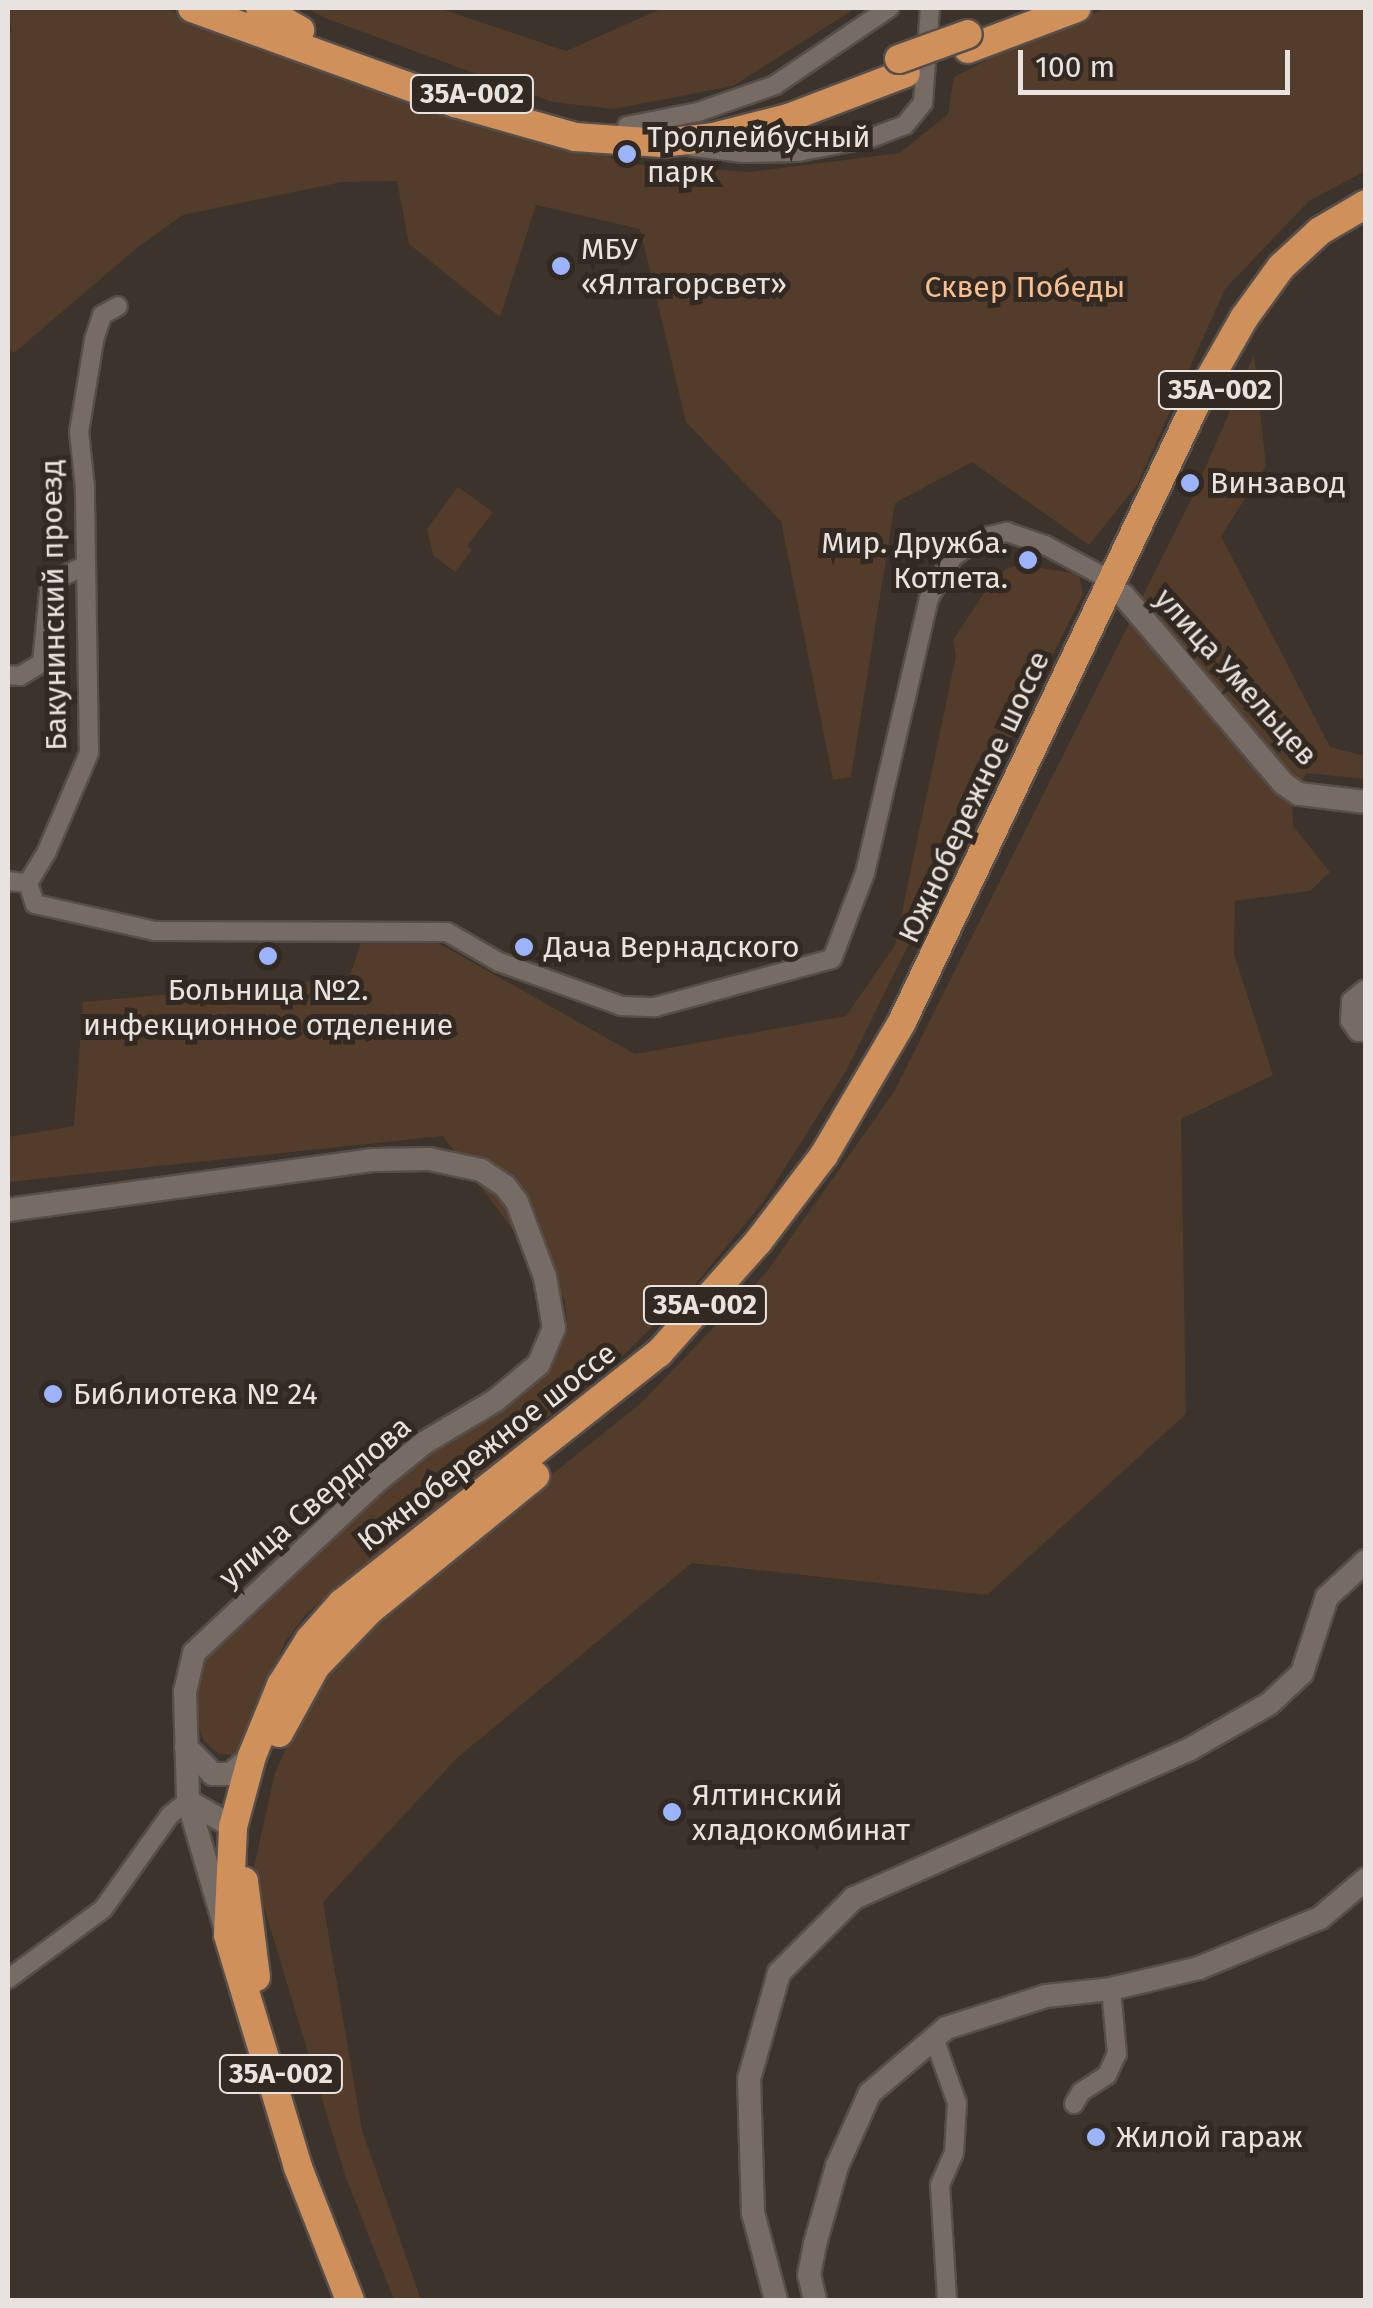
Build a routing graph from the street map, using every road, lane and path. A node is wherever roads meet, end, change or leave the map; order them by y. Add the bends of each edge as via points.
1 (192, 8) edge
2 (260, 8) edge
3 (890, 8) edge
4 (930, 8) edge
5 (1036, 8) edge
6 (1076, 8) edge
7 (968, 41) junction
8 (903, 66) junction
9 (627, 126) junction
10 (662, 143) junction
11 (1366, 204) edge
12 (1366, 220) edge
13 (118, 306) dead end
14 (85, 566) junction
15 (1111, 584) junction
16 (8, 675) edge
17 (1366, 802) edge
18 (8, 882) edge
19 (28, 883) junction
20 (1366, 991) edge
21 (1366, 1030) edge
22 (8, 1210) edge
23 (1366, 1561) edge
24 (186, 1747) junction
25 (252, 1756) junction
26 (188, 1801) junction
27 (240, 1832) junction
28 (1366, 1879) edge
29 (228, 1935) junction
30 (8, 1980) edge
31 (1111, 1989) junction
32 (934, 2038) junction
33 (1074, 2104) dead end
34 (350, 2300) edge
35 (364, 2300) edge
36 (776, 2300) edge
37 (814, 2300) edge
38 (947, 2300) edge

1 - 10 highway, 35А-002 via 532,127
2 - 9 highway, 35А-002 via 339,48 460,91 540,115
3 - 9 street via 775,86 698,112
4 - 10 street via 923,103 905,125 798,152
5 - 7 highway, 35А-002
6 - 7 highway, 35А-002
7 - 8 highway, 35А-002
8 - 9 highway, 35А-002 via 740,116
8 - 10 highway, 35А-002 via 746,130
11 - 15 highway, Южнобережное шоссе / 35А-002 via 1320,231 1281,267 1244,318
12 - 15 highway, Южнобережное шоссе / 35А-002 via 1292,279 1254,331
13 - 14 street, Бакунинский проезд via 102,314 79,432
14 - 16 street via 50,582 42,663
14 - 19 street, Бакунинский проезд via 89,753
15 - 17 main road, улица Умельцев via 1284,784 1299,794
15 - 19 street via 1045,544 1007,532 980,538 953,557 929,598 866,873 832,959 635,1008 499,962 448,932 155,930 35,904
15 - 25 highway, Южнобережное шоссе / 35А-002 via 902,1022 824,1155 659,1353 342,1604 282,1685
15 - 27 highway, Южнобережное шоссе / 35А-002 via 914,1032 826,1175 771,1252 672,1364 370,1610 316,1666 268,1758
18 - 19 street
20 - 21 main road via 1353,1002 1352,1020
22 - 24 main road, улица Свердлова via 374,1160 441,1160 481,1170 505,1186 545,1277 554,1328 540,1364 375,1482 194,1653 185,1691
23 - 36 main road via 1327,1597 1302,1672 1270,1704 1190,1749 854,1898 779,1973 749,2079 753,2213
24 - 25 main road via 213,1774 231,1774
24 - 26 main road, улица Свердлова
25 - 27 highway, Южнобережное шоссе / 35А-002
26 - 27 main road
26 - 29 main road, улица Свердлова
26 - 30 street via 177,1806 103,1909
27 - 29 highway, Южнобережное шоссе / 35А-002
27 - 35 highway, Южнобережное шоссе / 35А-002 via 258,1993 311,2168
28 - 31 main road via 1320,1918 1199,1968
29 - 34 highway, Южнобережное шоссе / 35А-002 via 298,2168
31 - 32 main road via 1046,1996 946,2028
31 - 33 street via 1117,2054 1107,2075
32 - 37 main road via 870,2093 850,2136 815,2244
32 - 38 street via 957,2103 954,2153 940,2186

